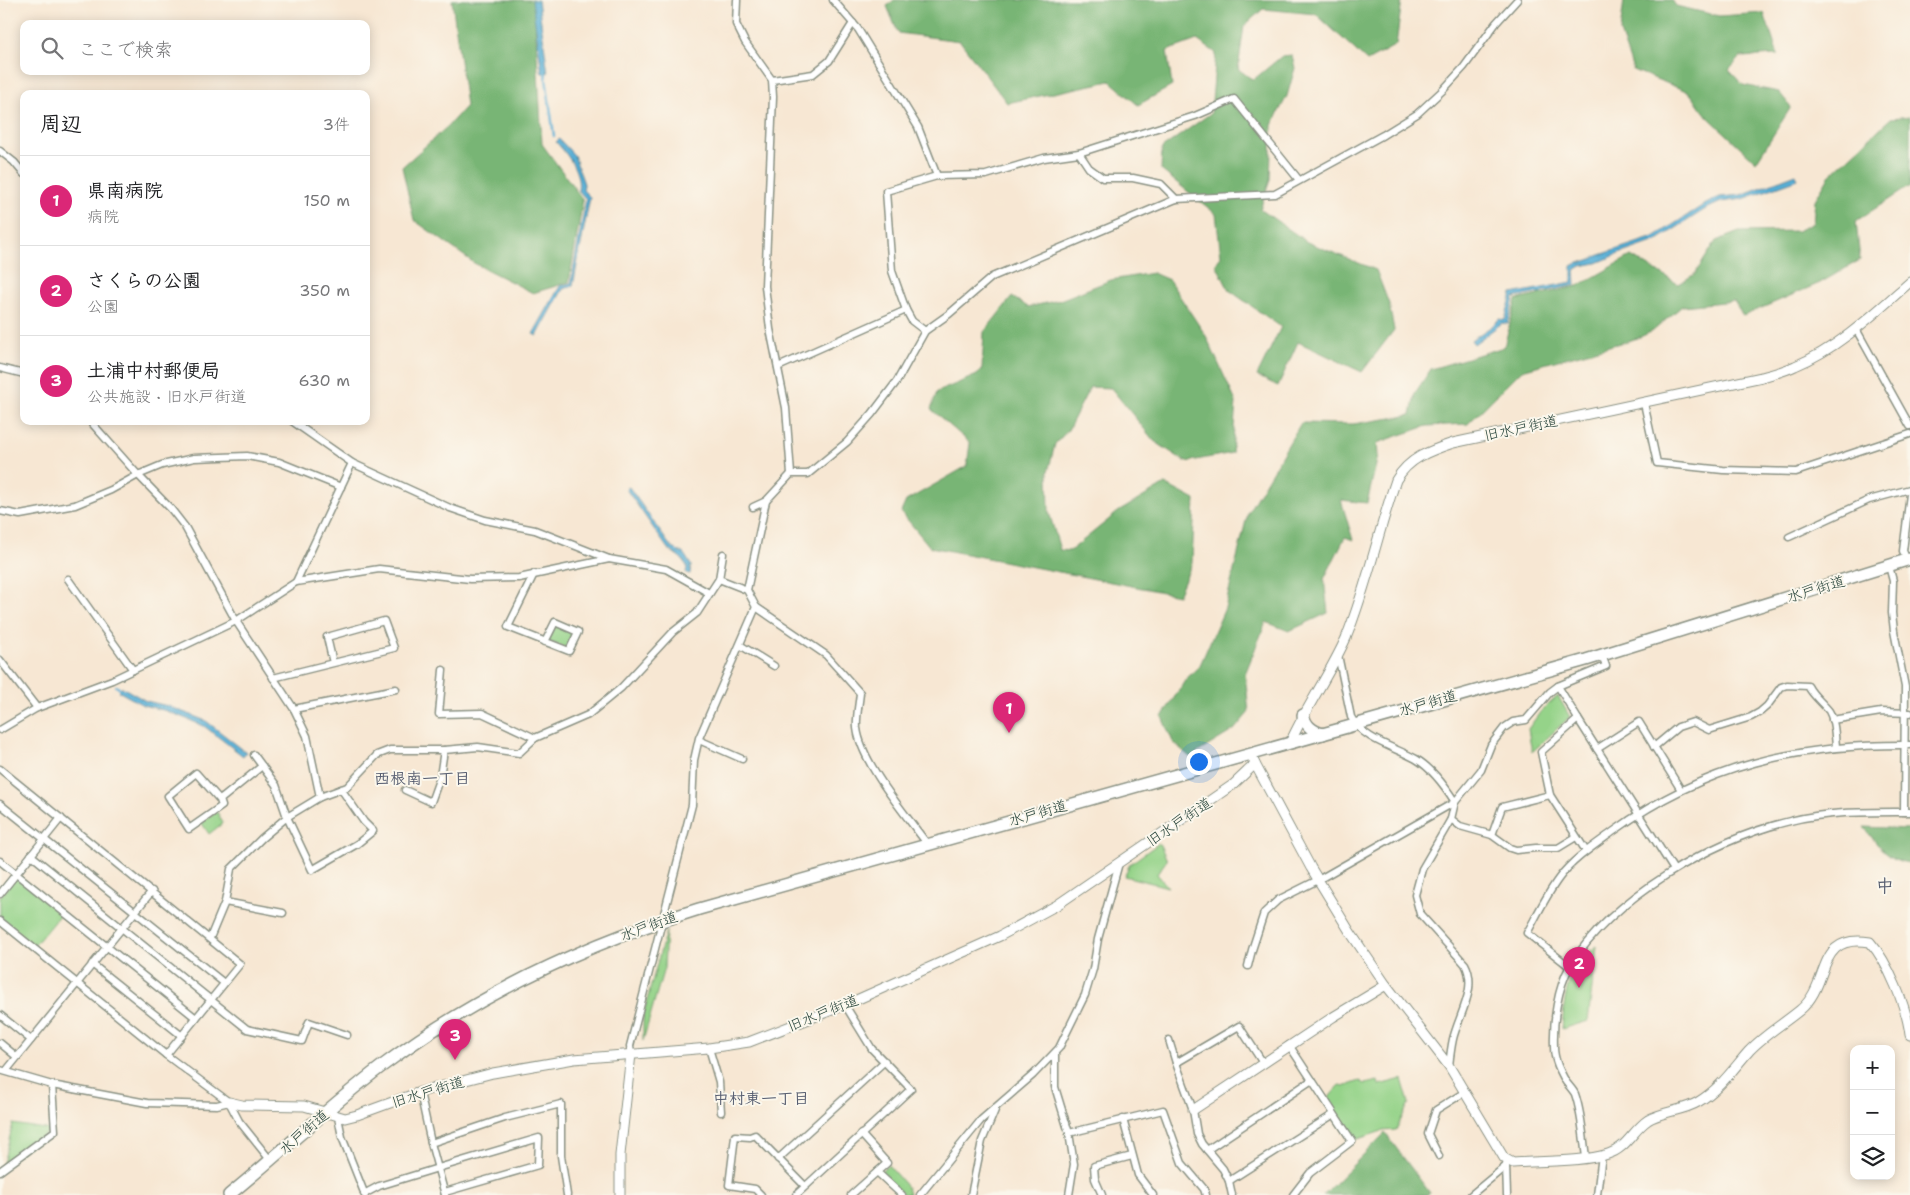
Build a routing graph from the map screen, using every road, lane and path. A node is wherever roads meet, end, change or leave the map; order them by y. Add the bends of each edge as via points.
1 (737, 0) edge
2 (834, 0) edge
3 (1517, 0) edge
4 (853, 22) junction
5 (772, 80) junction
6 (0, 151) edge
7 (1079, 153) junction
8 (20, 169) edge
9 (937, 176) junction
10 (1299, 180) junction
11 (1176, 199) junction
12 (1910, 282) edge
13 (906, 310) junction
14 (1856, 329) junction
15 (925, 331) junction
16 (778, 367) junction
17 (0, 368) edge
18 (20, 373) edge
19 (1644, 403) junction
20 (94, 425) edge
21 (298, 425) edge
22 (1910, 426) edge
23 (1910, 434) edge
24 (352, 463) junction
25 (791, 474) junction
26 (138, 475) junction
27 (341, 488) junction
28 (1910, 489) edge
29 (1910, 494) edge
30 (766, 501) junction
31 (753, 508) dead end
32 (0, 511) edge
33 (1789, 537) dead end
34 (723, 554) dead end
35 (1908, 555) edge
36 (609, 559) junction
37 (1889, 566) junction
38 (534, 574) junction
39 (68, 579) dead end
40 (719, 579) junction
41 (296, 582) junction
42 (747, 590) junction
43 (709, 593) junction
44 (756, 607) junction
45 (236, 622) junction
46 (545, 642) junction
47 (740, 645) junction
48 (1337, 654) junction
49 (1602, 655) junction
50 (0, 660) edge
51 (333, 663) junction
52 (774, 666) dead end
53 (134, 670) junction
54 (443, 670) dead end
55 (273, 678) junction
56 (1558, 686) junction
57 (396, 689) dead end
58 (38, 708) junction
59 (294, 709) junction
60 (1908, 713) edge
61 (1303, 715) junction
62 (1578, 719) junction
63 (1832, 720) junction
64 (1355, 724) junction
65 (0, 730) edge
66 (1323, 734) junction
67 (535, 738) junction
68 (699, 740) junction
69 (1290, 743) junction
70 (1907, 745) edge
71 (1654, 746) junction
72 (1836, 747) junction
73 (1598, 749) junction
74 (444, 750) junction
75 (254, 754) dead end
76 (742, 759) dead end
77 (1253, 759) junction
78 (262, 766) junction
79 (0, 769) edge
80 (341, 789) junction
81 (405, 790) dead end
82 (1681, 790) junction
83 (1550, 795) junction
84 (320, 797) junction
85 (220, 800) junction
86 (1455, 802) junction
87 (0, 804) edge
88 (1907, 812) edge
89 (1639, 813) junction
90 (287, 817) junction
91 (60, 818) junction
92 (1451, 819) junction
93 (1492, 835) junction
94 (1576, 837) junction
95 (44, 839) junction
96 (928, 844) junction
97 (1586, 852) junction
98 (31, 855) junction
99 (0, 861) edge
100 (1119, 863) junction
101 (1674, 870) junction
102 (16, 874) junction
103 (1318, 880) junction
104 (152, 891) junction
105 (1, 892) edge
106 (225, 902) junction
107 (135, 912) junction
108 (283, 913) dead end
109 (664, 920) junction
110 (0, 921) edge
111 (121, 928) junction
112 (210, 938) junction
113 (106, 946) junction
114 (92, 964) junction
115 (1248, 966) dead end
116 (1570, 967) junction
117 (76, 982) junction
118 (224, 983) junction
119 (1386, 985) junction
120 (210, 1001) junction
121 (845, 1005) junction
122 (0, 1015) edge
123 (196, 1018) junction
124 (347, 1035) dead end
125 (1910, 1035) edge
126 (182, 1036) junction
127 (31, 1040) junction
128 (1169, 1040) dead end
129 (0, 1043) edge
130 (1289, 1045) junction
131 (709, 1048) junction
132 (631, 1054) junction
133 (1055, 1054) junction
134 (166, 1055) junction
135 (17, 1057) junction
136 (885, 1061) junction
137 (1176, 1063) junction
138 (1263, 1063) junction
139 (1449, 1066) junction
140 (3, 1070) edge
141 (1312, 1080) junction
142 (52, 1085) junction
143 (420, 1092) junction
144 (1465, 1092) junction
145 (229, 1102) junction
146 (997, 1106) junction
147 (1193, 1110) junction
148 (326, 1112) junction
149 (721, 1112) dead end
150 (1334, 1114) junction
151 (338, 1117) junction
152 (1123, 1119) junction
153 (1068, 1133) junction
154 (861, 1134) junction
155 (431, 1143) junction
156 (1207, 1150) junction
157 (1132, 1156) junction
158 (1439, 1156) dead end
159 (1602, 1156) junction
160 (1586, 1158) junction
161 (778, 1159) junction
162 (271, 1161) junction
163 (1507, 1164) junction
164 (438, 1168) junction
165 (0, 1170) edge
166 (877, 1172) junction
167 (1229, 1181) junction
168 (805, 1186) junction
169 (365, 1194) edge
170 (445, 1194) edge
171 (229, 1195) edge
172 (566, 1195) edge
173 (620, 1195) edge
174 (761, 1195) edge
175 (796, 1195) edge
176 (851, 1195) edge
177 (902, 1195) edge
178 (920, 1195) edge
179 (971, 1195) edge
180 (1069, 1195) edge
181 (1102, 1195) edge
182 (1154, 1195) edge
183 (1206, 1195) edge
184 (1232, 1195) edge
185 (1293, 1195) edge
186 (1471, 1195) edge
187 (1507, 1195) edge
188 (1597, 1195) edge

1 - 5 street via 736,24
2 - 4 street
3 - 10 street via 1464,67 1417,114
4 - 5 street via 829,61 813,74
4 - 9 street via 918,127
5 - 16 street via 765,286
6 - 8 street
7 - 9 street via 1044,158 986,175
7 - 10 street via 1195,116 1234,99
7 - 11 street via 1089,168 1103,178 1133,178 1161,184
9 - 13 street via 886,191 892,271
10 - 11 street via 1275,194
11 - 15 street via 992,277
12 - 14 street, 旧水戸街道
13 - 15 street via 912,321
13 - 16 street
14 - 19 street, 旧水戸街道 via 1796,366 1762,377
14 - 22 street
15 - 25 street via 897,381 847,442 808,474
16 - 25 street via 786,408
17 - 18 street
19 - 23 street via 1657,463 1723,470 1796,472
19 - 48 street, 旧水戸街道 via 1453,443 1412,461 1396,480 1363,589
20 - 26 street
21 - 24 street
24 - 27 street
24 - 36 street via 450,508 485,520 535,530
25 - 30 street
26 - 27 street via 162,465 194,458 247,456 279,462
26 - 32 street via 75,505 20,514
26 - 45 street via 185,527
27 - 41 street
28 - 33 street via 1869,500
29 - 35 street
30 - 31 street
30 - 42 street
34 - 40 street
35 - 37 highway, 水戸街道
36 - 38 street
36 - 43 street via 666,569
37 - 49 highway, 水戸街道
37 - 60 street via 1893,581 1894,630
38 - 41 street via 519,578 470,579 379,569
38 - 46 street via 508,627
39 - 53 street
40 - 42 street
40 - 43 street
41 - 45 street
42 - 44 street
43 - 67 street via 697,614 673,632 621,688 588,715
44 - 47 street
44 - 96 street via 826,655 860,693 857,729 865,752 886,789
45 - 53 street
45 - 55 street
46 - 46 street via 569,651 578,632 554,622
47 - 52 street
47 - 68 street
48 - 61 street, 旧水戸街道
48 - 64 street
49 - 56 street via 1606,666
49 - 64 highway, 水戸街道
50 - 58 street
51 - 51 street via 394,648 384,621 327,638
51 - 55 street
53 - 58 street
54 - 67 street via 439,714 482,712
55 - 59 street
56 - 62 street
56 - 86 street via 1526,720 1513,722 1504,728 1491,745 1481,770
57 - 59 street
58 - 65 street
59 - 84 street via 307,736
60 - 63 street via 1881,712
60 - 70 street
61 - 66 highway via 1311,729
61 - 69 street, 旧水戸街道
62 - 73 street
62 - 83 street via 1541,752
63 - 71 street via 1829,711 1808,686 1787,685 1751,717 1709,730 1693,722 1678,727
63 - 72 street
64 - 66 highway, 水戸街道
64 - 86 street via 1389,748 1416,759 1431,770
66 - 69 highway, 水戸街道
67 - 74 street via 519,753 478,747
68 - 76 street
68 - 109 street via 694,760 692,804
69 - 77 highway, 水戸街道
70 - 72 street
70 - 88 street
71 - 73 street via 1639,722
71 - 82 street
72 - 82 street via 1758,761 1711,776
73 - 89 street
74 - 80 street via 390,750 377,755
74 - 81 street via 431,802
75 - 78 street
77 - 96 highway, 水戸街道
77 - 100 street, 旧水戸街道 via 1234,784
77 - 103 street
78 - 85 street
78 - 90 street via 276,785
79 - 91 street
80 - 84 street
80 - 90 street via 373,831 312,870
82 - 89 street
83 - 93 street via 1502,808
83 - 94 street
84 - 90 street
85 - 85 street via 222,806 189,829 168,796 196,773
86 - 92 street
86 - 103 street
87 - 95 street
88 - 101 street via 1860,812 1791,820 1718,846
89 - 97 street
89 - 101 street
90 - 106 street via 231,868
91 - 95 street
91 - 104 street
92 - 93 street via 1460,826
92 - 139 street via 1422,869 1415,895 1420,914 1470,973
93 - 94 street via 1516,850 1558,848
94 - 97 street
95 - 98 street
95 - 107 street
96 - 109 highway, 水戸街道
97 - 116 street via 1560,877 1527,933
98 - 102 street
98 - 111 street
99 - 102 street
100 - 121 street, 旧水戸街道 via 1057,906 1000,936
100 - 133 street via 1086,995
101 - 116 street via 1601,928
102 - 105 street
102 - 113 street
103 - 115 street via 1278,900 1264,913
103 - 119 street
104 - 107 street
104 - 112 street
106 - 108 street
106 - 112 street
107 - 111 street
107 - 118 street
109 - 132 street via 630,1046
109 - 148 highway, 水戸街道 via 574,954 478,1002 384,1065
110 - 117 street
111 - 113 street
111 - 120 street
112 - 118 street via 240,964
113 - 114 street
113 - 123 street
114 - 117 street
114 - 126 street
116 - 160 street via 1558,1000 1554,1046 1560,1070 1574,1093
117 - 127 street
117 - 134 street
118 - 120 street
119 - 130 street
119 - 139 street
120 - 123 street
120 - 124 street via 247,1029 302,1040 309,1022
121 - 131 street, 旧水戸街道 via 749,1042
121 - 136 street via 872,1049
122 - 127 street
123 - 126 street
125 - 159 street via 1903,1001 1879,952 1870,942 1857,940 1840,944 1830,953 1810,999 1762,1038 1710,1094 1696,1103 1648,1120 1622,1146
126 - 134 street
127 - 135 street
128 - 137 street
129 - 135 street
130 - 138 street
130 - 141 street
131 - 132 street, 旧水戸街道
131 - 149 street via 719,1082
132 - 143 street, 旧水戸街道 via 574,1059 493,1073
132 - 173 street via 620,1155
133 - 146 street
133 - 153 street via 1056,1087
134 - 145 street
135 - 140 street
136 - 154 street via 911,1089
136 - 161 street
137 - 138 street via 1239,1026
137 - 147 street
138 - 147 street
139 - 144 street
140 - 142 street
141 - 150 street
141 - 156 street
142 - 145 street via 147,1103 217,1105
142 - 165 street via 55,1131
143 - 151 street, 旧水戸街道 via 357,1115
143 - 155 street
144 - 158 street via 1436,1110 1428,1134
144 - 163 street
145 - 148 street via 304,1106
145 - 162 street via 239,1121
146 - 178 street via 981,1120
146 - 179 street via 982,1141
147 - 156 street via 1197,1134
148 - 151 street
148 - 162 highway, 水戸街道
150 - 167 street
150 - 185 street via 1352,1141 1310,1173
151 - 169 street via 342,1137
152 - 153 street
152 - 157 street
152 - 183 street via 1163,1110 1182,1163
153 - 180 street via 1074,1164
154 - 166 street via 886,1163
154 - 168 street
155 - 164 street
155 - 172 street via 505,1118 561,1104
156 - 167 street
157 - 181 street via 1094,1166
157 - 182 street via 1138,1175
159 - 160 street
159 - 188 street
160 - 163 street
161 - 168 street
161 - 174 street via 755,1134 735,1136 729,1184 755,1189
162 - 171 highway, 水戸街道
163 - 186 street
163 - 187 street
164 - 169 street via 379,1186
164 - 170 street
164 - 170 street via 539,1138 538,1165
166 - 176 street
166 - 177 street
167 - 184 street
168 - 175 street

